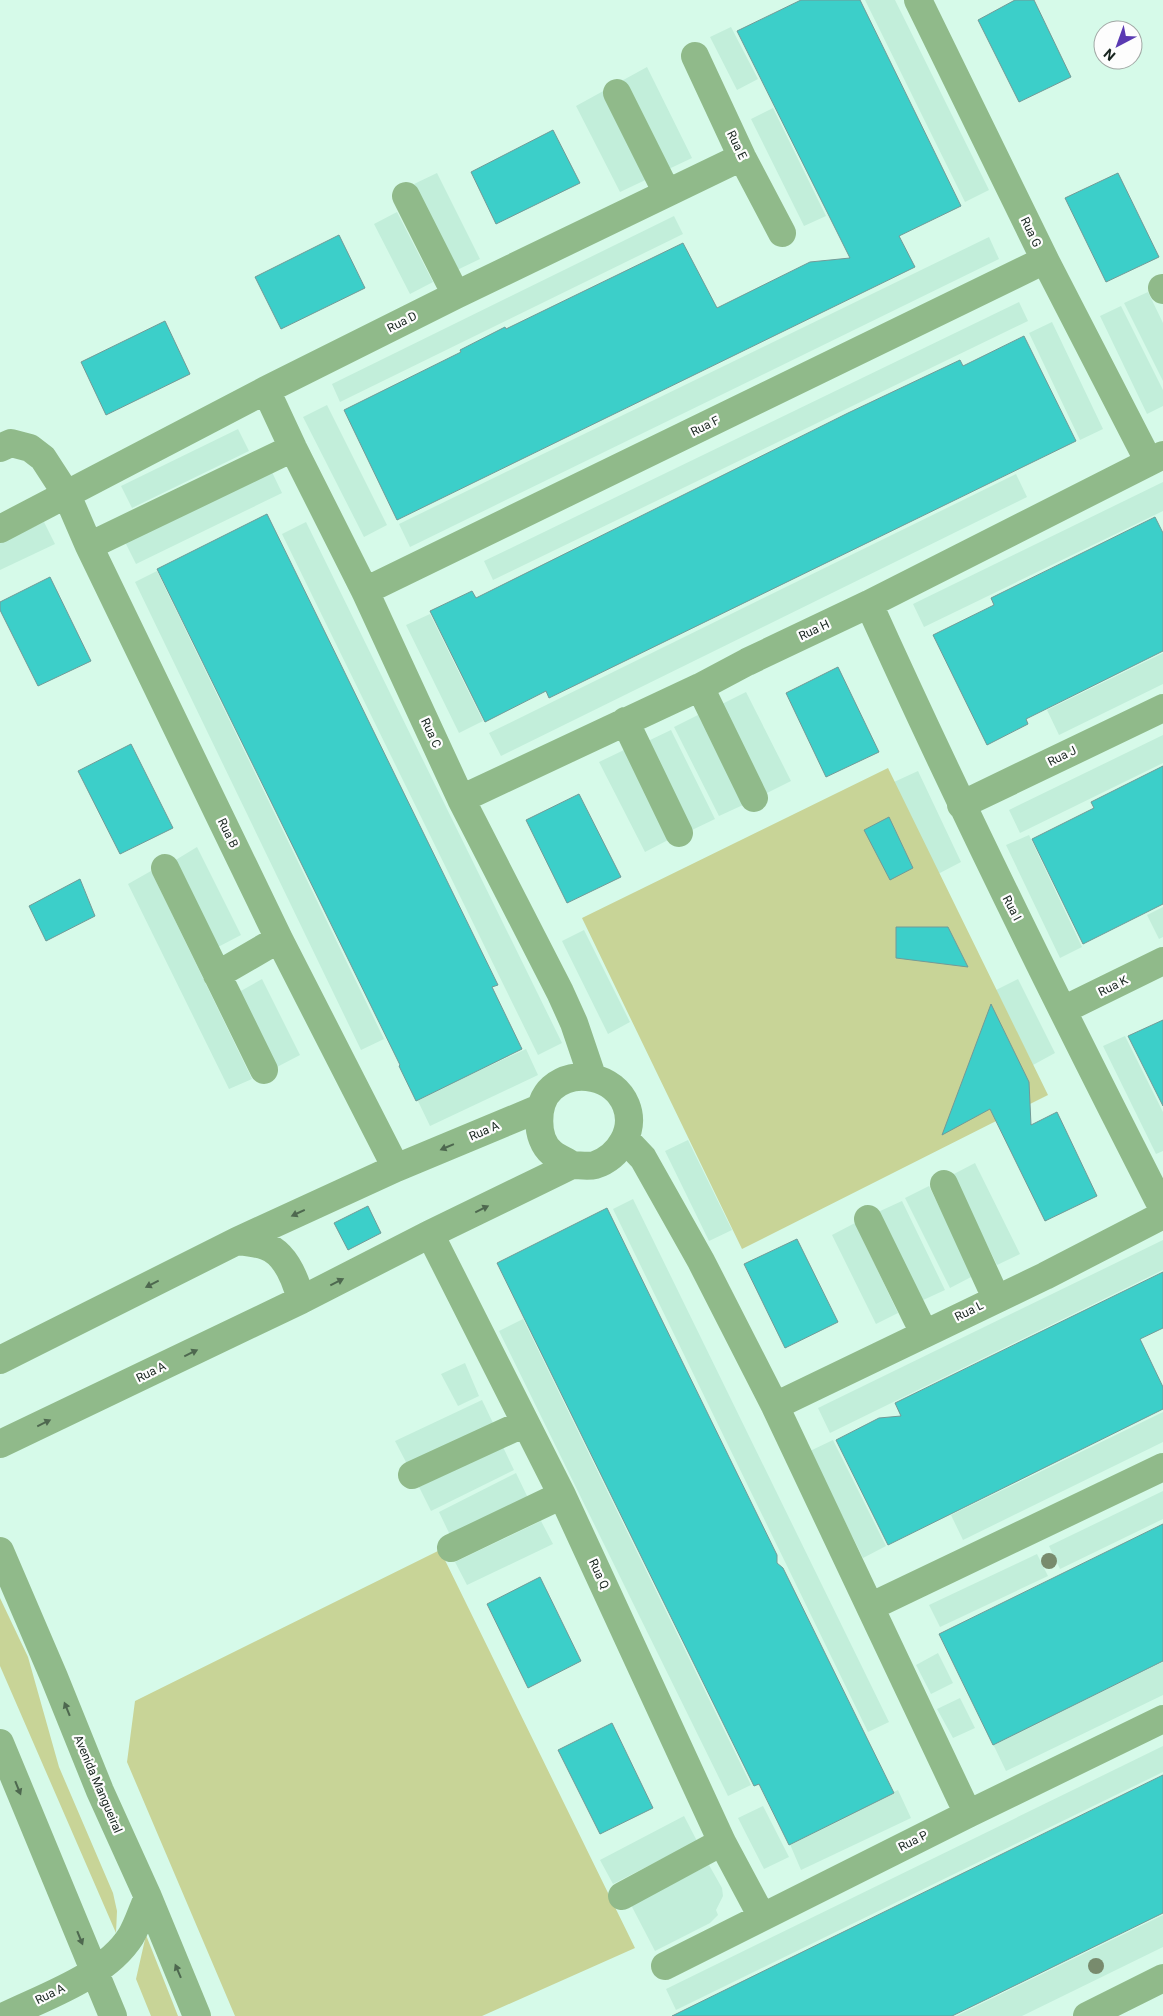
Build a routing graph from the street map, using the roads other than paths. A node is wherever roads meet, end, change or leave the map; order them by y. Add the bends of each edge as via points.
1 (918, 0) edge
2 (695, 56) dead end
3 (617, 93) dead end
4 (742, 157) junction
5 (667, 193) junction
6 (406, 196) dead end
7 (782, 233) dead end
8 (1044, 260) junction
9 (456, 295) junction
10 (266, 390) junction
11 (0, 448) edge
12 (292, 448) junction
13 (1156, 458) edge
14 (67, 495) junction
15 (0, 529) edge
16 (89, 546) junction
17 (365, 591) junction
18 (869, 604) junction
19 (700, 687) junction
20 (1163, 708) edge
21 (625, 721) junction
22 (754, 798) dead end
23 (461, 799) junction
24 (962, 805) junction
25 (679, 833) dead end
26 (165, 868) dead end
27 (279, 939) junction
28 (1163, 961) edge
29 (218, 974) junction
30 (1063, 1010) junction
31 (264, 1070) dead end
32 (592, 1076) junction
33 (540, 1108) junction
34 (625, 1139) junction
35 (572, 1165) junction
36 (396, 1168) junction
37 (944, 1184) dead end
38 (1163, 1209) edge
39 (1163, 1215) edge
40 (868, 1219) dead end
41 (430, 1234) junction
42 (237, 1241) junction
43 (996, 1298) junction
44 (301, 1300) junction
45 (924, 1333) junction
46 (0, 1360) edge
47 (775, 1406) junction
48 (525, 1423) junction
49 (0, 1444) edge
50 (1163, 1467) edge
51 (412, 1475) dead end
52 (562, 1495) junction
53 (452, 1548) dead end
54 (0, 1551) edge
55 (870, 1607) junction
56 (1163, 1719) edge
57 (0, 1743) edge
58 (968, 1814) junction
59 (722, 1842) junction
60 (622, 1896) dead end
61 (148, 1897) junction
62 (762, 1917) junction
63 (665, 1966) dead end
64 (94, 1972) junction
65 (1163, 1978) edge
66 (5, 2016) edge
67 (113, 2016) edge
68 (197, 2016) edge
69 (1087, 2016) edge

1 - 8 street, Rua G
2 - 4 street, Rua E
3 - 5 street
4 - 5 street, Rua D
4 - 7 street, Rua E
5 - 9 street, Rua D
6 - 9 street
8 - 13 street, Rua G
8 - 17 street, Rua F
9 - 10 street, Rua D
10 - 12 street, Rua C
10 - 14 street, Rua D
11 - 14 street, Rua B via 11,443 30,448 43,458
12 - 16 street
12 - 17 street, Rua C
13 - 18 street, Rua H
14 - 15 street, Rua D
14 - 16 street, Rua B
16 - 27 street, Rua B
17 - 23 street, Rua C
18 - 19 street, Rua H
18 - 24 street, Rua I
19 - 21 street, Rua H
19 - 22 street
20 - 24 street, Rua J
21 - 23 street, Rua H
21 - 25 street
23 - 32 street, Rua C via 560,992
24 - 30 street, Rua I
26 - 29 street
27 - 29 street
27 - 36 street, Rua B
28 - 30 street, Rua K
29 - 31 street
30 - 38 street, Rua I
32 - 33 street via 570,1078 558,1085
32 - 34 street via 612,1086 626,1104 629,1122
33 - 35 street via 540,1131 551,1153
33 -> 36 street, Rua A
34 - 35 street, Rua A via 612,1156 593,1166
34 - 47 street via 643,1158 702,1261
41 -> 35 street, Rua A
36 -> 42 street, Rua A
37 - 43 street
39 - 43 street, Rua L
40 - 45 street
44 -> 41 street, Rua A
41 - 48 street, Rua Q
42 - 44 street via 267,1246 294,1277
42 -> 46 street, Rua A
43 - 45 street, Rua L
49 -> 44 street, Rua A
45 - 47 street, Rua L
47 - 55 street
48 - 51 street
48 - 52 street, Rua Q
50 - 55 street
52 - 53 street
52 - 59 street, Rua Q
61 -> 54 street, Avenida Mangueiral via 100,1792
55 - 58 street
56 - 58 street, Rua P
57 -> 64 street
58 - 62 street, Rua P
59 - 60 street
59 - 62 street, Rua Q
61 - 64 street, Rua A via 130,1936 118,1952
68 -> 61 street, Avenida Mangueiral
62 - 63 street, Rua P
64 - 66 street, Rua A
64 - 67 street
65 - 69 street

